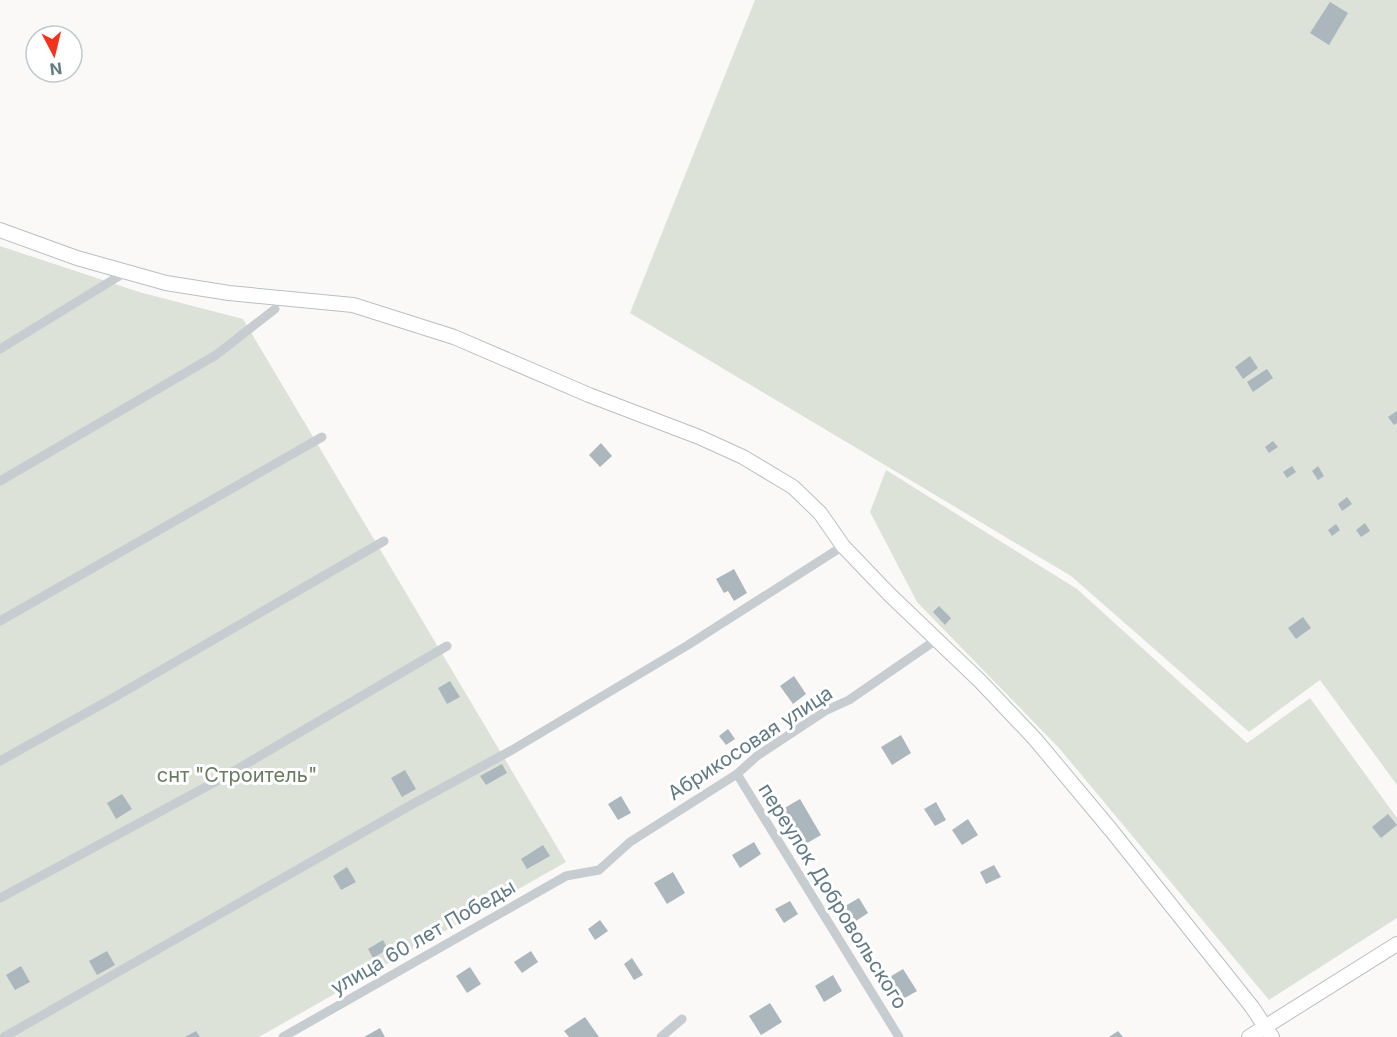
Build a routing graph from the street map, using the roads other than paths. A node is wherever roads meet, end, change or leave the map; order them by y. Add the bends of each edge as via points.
1 (0, 230) edge
2 (124, 273) junction
3 (275, 309) dead end
4 (0, 349) edge
5 (322, 437) dead end
6 (0, 481) edge
7 (384, 541) dead end
8 (843, 546) junction
9 (0, 621) edge
10 (936, 640) junction
11 (447, 646) dead end
12 (0, 761) edge
13 (737, 774) junction
14 (583, 873) joint
15 (0, 898) edge
16 (1397, 944) edge
17 (682, 1020) dead end
18 (1269, 1032) edge
19 (4, 1037) edge
20 (283, 1037) edge
21 (661, 1037) edge
22 (899, 1037) edge
23 (1250, 1037) edge

1 - 2 street
2 - 4 street
2 - 8 street via 196,290 353,305 454,337 743,457 793,487 820,513
3 - 6 street via 216,355
5 - 9 street
7 - 12 street
8 - 10 street
8 - 19 street via 512,750
10 - 13 street, Абрикосовая улица via 849,700 825,711 757,756
10 - 18 street via 1035,739
11 - 15 street via 217,780
13 - 14 street, Абрикосовая улица via 630,842 599,870
13 - 22 street, переулок Добровольского
14 - 20 street, улица 60 лет Победы via 566,876
16 - 18 street
17 - 21 street
18 - 23 street

